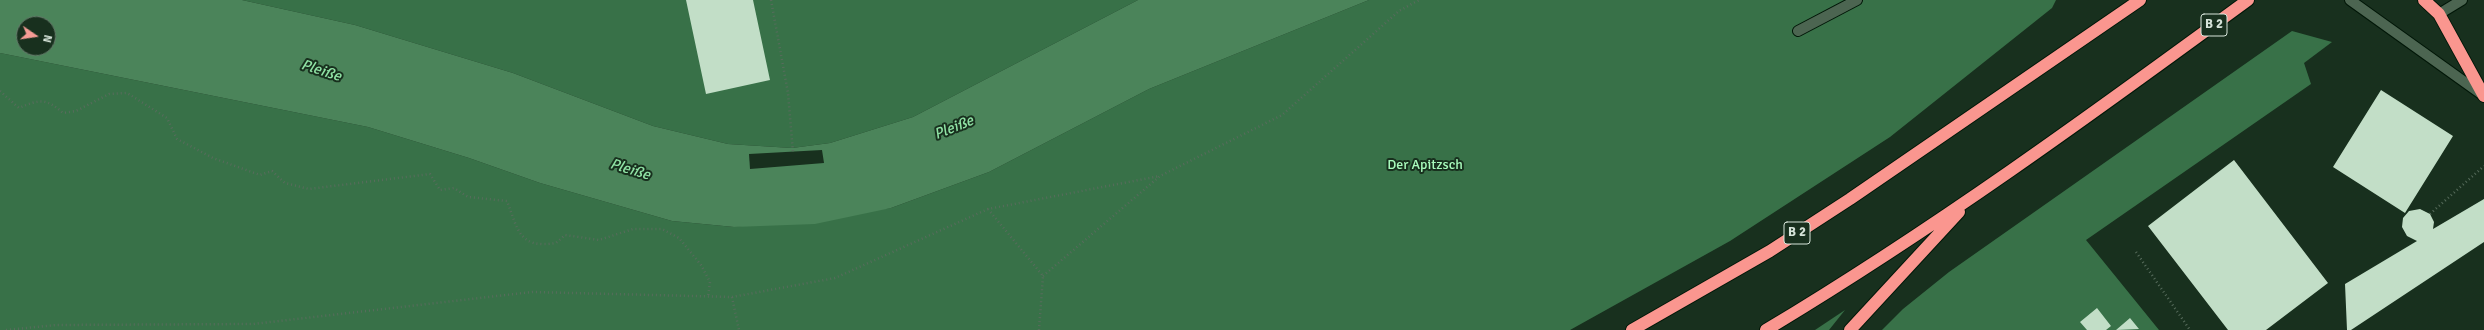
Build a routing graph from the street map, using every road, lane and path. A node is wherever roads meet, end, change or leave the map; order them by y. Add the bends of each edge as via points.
1 (771, 0) edge
2 (1419, 0) edge
3 (1856, 0) edge
4 (2140, 0) edge
5 (2248, 0) edge
6 (2350, 0) edge
7 (2424, 0) edge
8 (2462, 0) edge
9 (2439, 14) junction
10 (1798, 31) dead end
11 (0, 90) edge
12 (2484, 96) edge
13 (793, 152) dead end
14 (2484, 166) edge
15 (1160, 176) junction
16 (1974, 196) junction
17 (988, 209) junction
18 (2430, 214) dead end
19 (2136, 252) dead end
20 (1043, 276) junction
21 (708, 297) junction
22 (732, 297) junction
23 (6, 330) edge
24 (739, 330) edge
25 (1040, 330) edge
26 (1632, 330) edge
27 (1766, 330) edge
28 (1850, 330) edge
29 (2190, 330) edge

1 - 13 path via 788,93
2 - 15 path via 1400,10 1282,115
3 - 10 main road
4 - 26 highway, B 2 via 1770,251
5 - 16 highway, B 2
6 - 12 main road
7 - 9 highway
8 - 9 main road
9 - 12 highway
11 - 21 path via 19,108 36,101 50,102 63,113 76,111 109,94 127,93 167,118 177,139 213,158 260,175 272,171 285,183 309,189 430,174 440,190 454,188 468,197 507,201 520,235 531,243 556,243 565,235 599,240 633,229 662,229 680,238 701,265 710,282
14 - 18 path
15 - 17 path
15 - 20 path
16 - 27 highway, B 2 via 1839,286
16 - 28 highway
17 - 20 path
17 - 22 path via 836,278
19 - 29 path
20 - 25 path
21 - 22 path
21 - 23 path via 532,292 253,324 56,325
22 - 24 path

